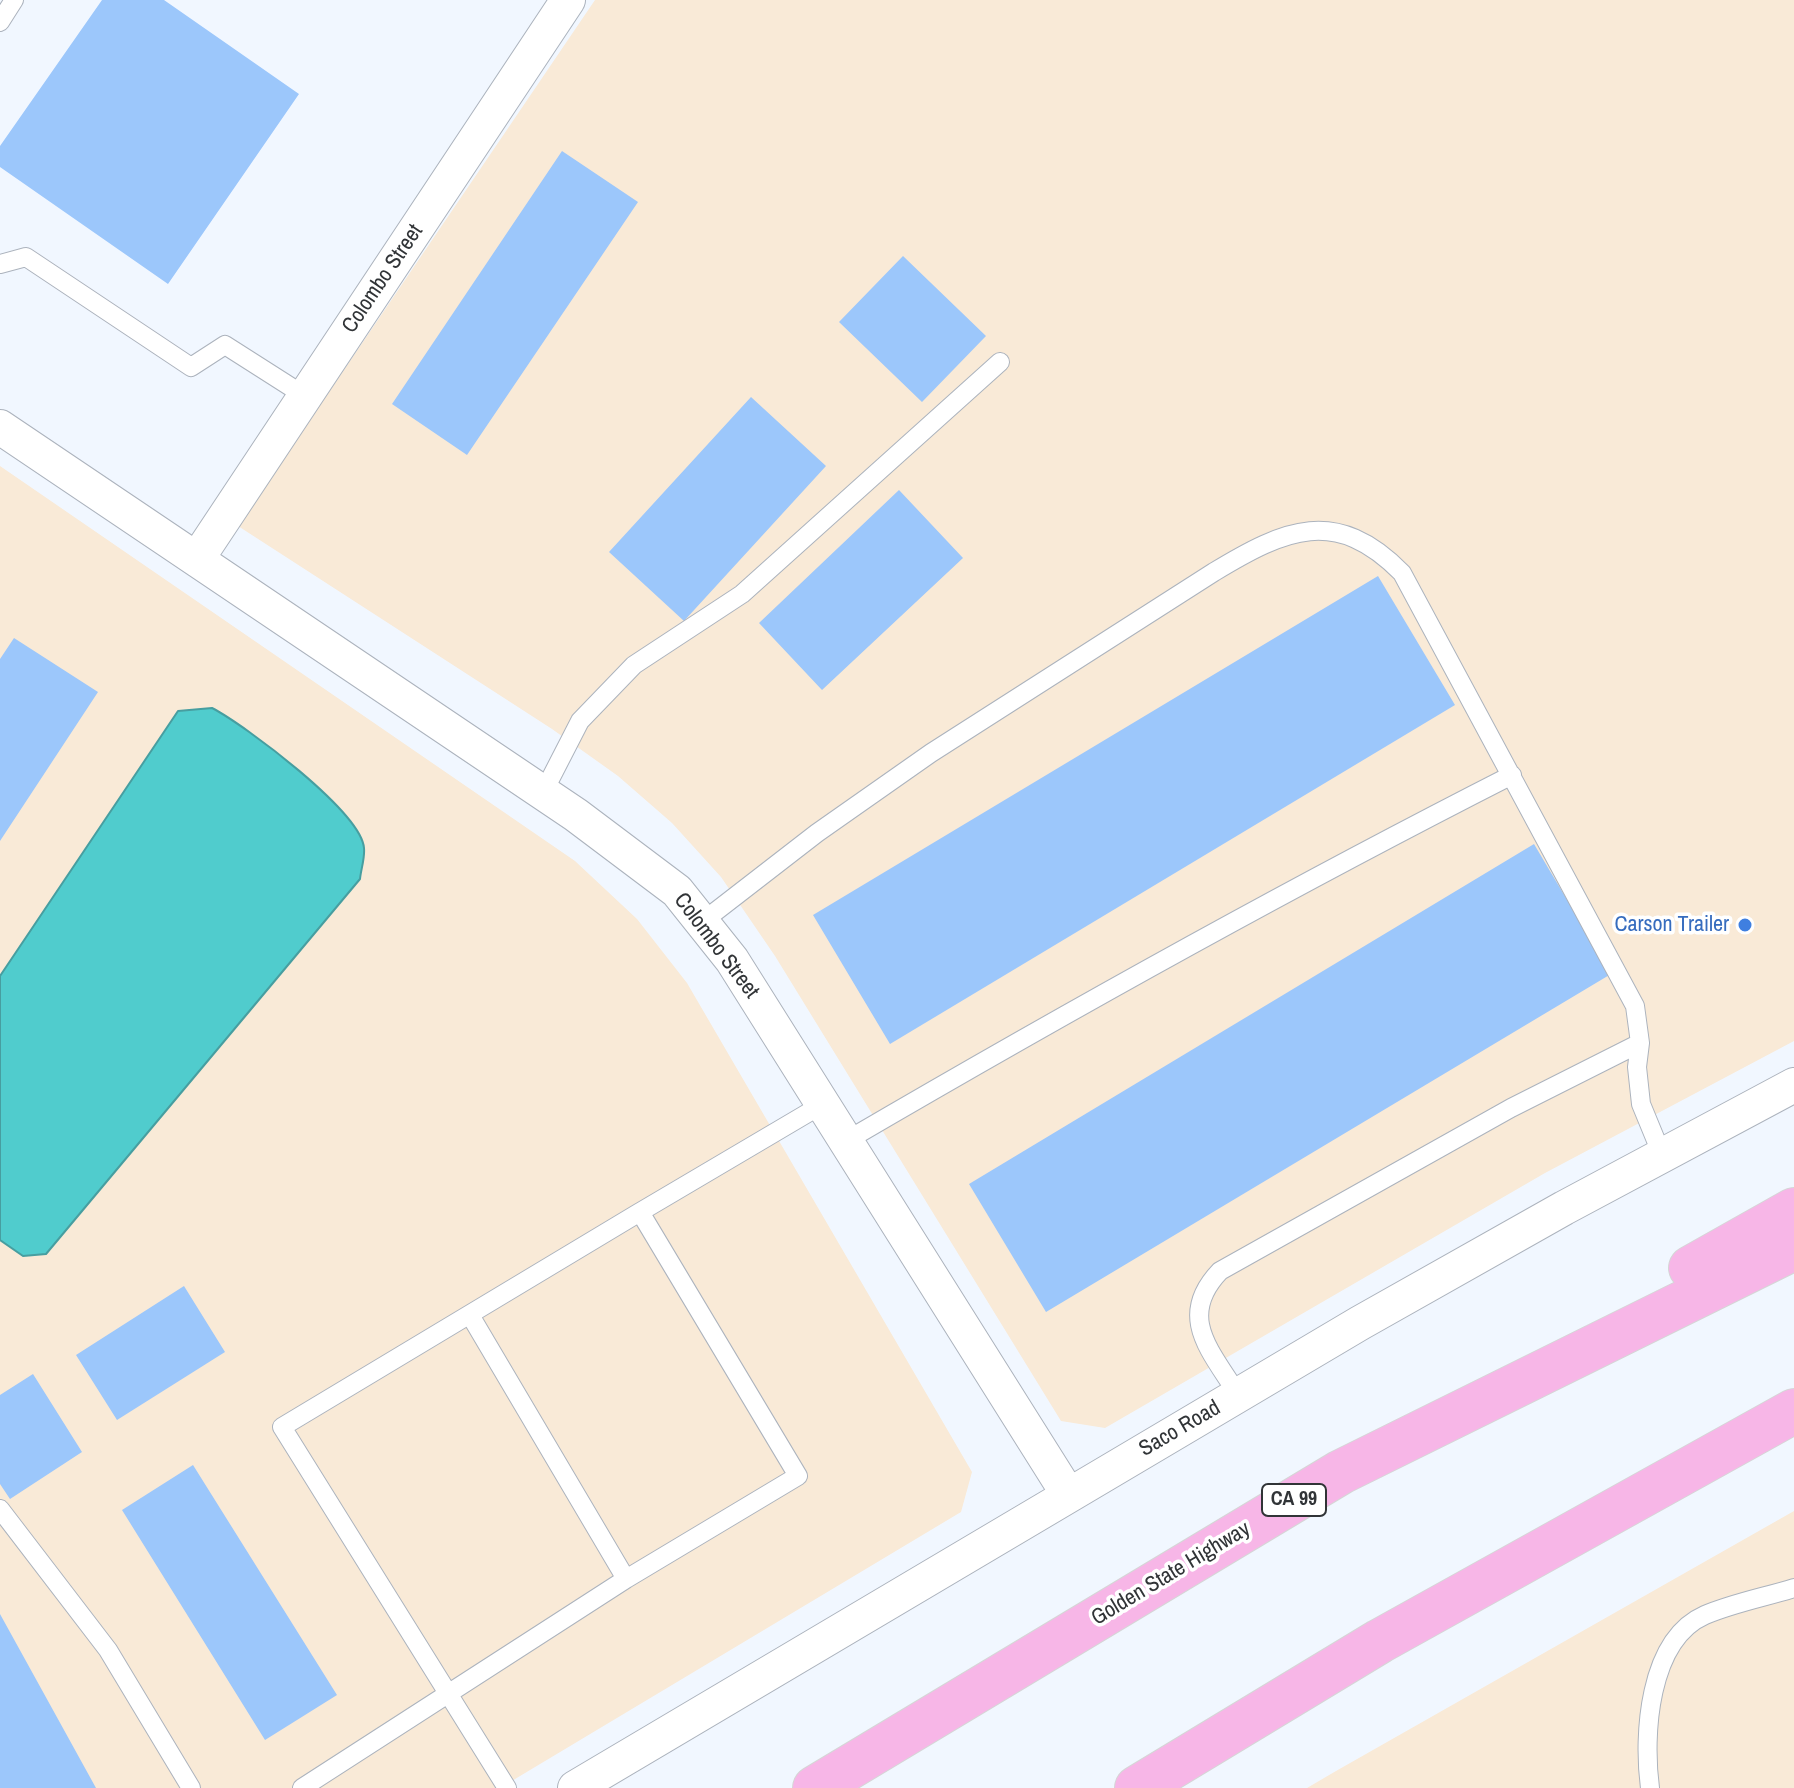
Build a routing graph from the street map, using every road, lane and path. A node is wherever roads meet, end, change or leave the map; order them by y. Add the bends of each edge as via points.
1 (14, 0) edge
2 (568, 0) edge
3 (0, 22) edge
4 (0, 264) edge
5 (1000, 362) dead end
6 (305, 396) junction
7 (0, 427) edge
8 (197, 559) junction
9 (1512, 775) junction
10 (543, 793) junction
11 (702, 922) junction
12 (1640, 1043) junction
13 (1794, 1085) edge
14 (823, 1104) junction
15 (846, 1141) junction
16 (1662, 1155) junction
17 (1794, 1210) edge
18 (640, 1212) junction
19 (1794, 1248) edge
20 (470, 1315) junction
21 (1238, 1395) junction
22 (1794, 1411) edge
23 (1341, 1472) junction
24 (1068, 1494) junction
25 (0, 1509) edge
26 (626, 1579) junction
27 (1794, 1588) edge
28 (448, 1695) junction
29 (191, 1788) edge
30 (302, 1788) edge
31 (507, 1788) edge
32 (575, 1788) edge
33 (815, 1788) edge
34 (1137, 1788) edge
35 (1650, 1788) edge

1 - 3 lane
2 - 6 street, Colombo Street
4 - 6 lane via 26,257 191,367 225,345
5 - 10 lane via 742,594 634,665 580,721
6 - 8 street, Colombo Street
7 - 8 street, Colombo Street
8 - 10 street, Colombo Street
9 - 11 lane via 1402,573 1358,538 1310,529 1252,549 1030,688 817,833
9 - 12 lane via 1635,1006
9 - 15 lane via 1043,1026
10 - 11 street, Colombo Street via 677,891
11 - 14 street, Colombo Street
12 - 16 lane via 1641,1104
12 - 21 lane via 1511,1108 1220,1271 1198,1306 1199,1327
13 - 16 street, Saco Road
14 - 15 street, Colombo Street
14 - 18 lane
15 - 24 street, Colombo Street
16 - 21 street, Saco Road
17 - 23 highway via 1506,1371
18 - 20 lane
18 - 26 lane via 798,1476
19 - 23 highway, Golden State Highway / CA 99
20 - 26 lane
20 - 28 lane via 282,1427
21 - 24 street, Saco Road
22 - 34 highway via 1380,1641
23 - 33 highway, Golden State Highway / CA 99
24 - 32 street, Saco Road
25 - 29 lane via 108,1650
26 - 28 lane
27 - 35 lane via 1702,1616 1671,1643 1654,1687 1645,1754
28 - 30 lane
28 - 31 lane

